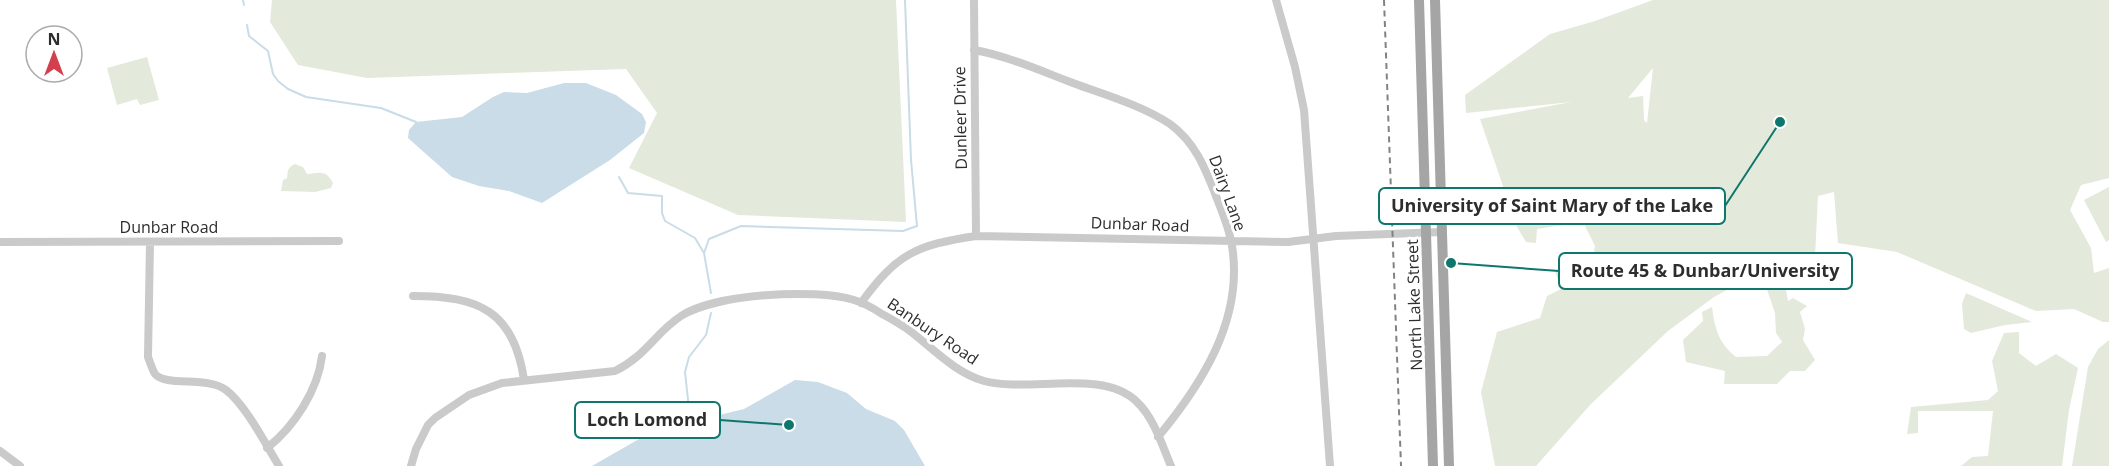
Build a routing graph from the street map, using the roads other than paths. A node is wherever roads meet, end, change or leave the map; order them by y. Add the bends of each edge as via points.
1 (974, 0) edge
2 (1276, 0) edge
3 (1419, 0) edge
4 (1435, 0) edge
5 (974, 50) junction
6 (1426, 232) junction
7 (1442, 232) junction
8 (976, 236) junction
9 (1313, 239) junction
10 (339, 241) dead end
11 (0, 242) edge
12 (1231, 242) junction
13 (150, 243) junction
14 (413, 296) dead end
15 (861, 303) junction
16 (322, 356) dead end
17 (524, 380) junction
18 (1158, 437) junction
19 (267, 448) junction
20 (0, 451) edge
21 (20, 466) edge
22 (279, 466) edge
23 (411, 466) edge
24 (1171, 466) edge
25 (1330, 466) edge
26 (1433, 466) edge
27 (1449, 466) edge

1 - 5 street, Dunleer Drive
2 - 9 street via 1304,110
3 - 6 main road, North Lake Street
4 - 7 main road, North Lake Street
5 - 8 street, Dunleer Drive
5 - 12 street, Dairy Lane via 1122,101 1170,125 1202,161
6 - 7 street, Dunbar Road
6 - 9 street, Dunbar Road
6 - 26 main road, North Lake Street
7 - 27 main road, North Lake Street
8 - 12 street, Dunbar Road
8 - 15 street, Dunbar Road via 942,241 906,255
9 - 12 street, Dunbar Road
9 - 25 street
10 - 13 street, Dunbar Road
11 - 13 street, Dunbar Road
12 - 18 street, Dairy Lane via 1234,279 1223,332 1193,392
13 - 19 street via 148,357 153,371 164,379 207,382 226,390
14 - 17 street via 456,298 477,304 493,315 515,342
15 - 17 street, Banbury Road via 796,294 717,302 699,307 670,324 642,354 615,371
15 - 18 street, Banbury Road via 905,327 966,374 984,381 1117,388 1138,403
16 - 19 street via 308,398
17 - 23 street, Banbury Road via 469,395 435,418 423,435
18 - 24 street, Banbury Road
19 - 22 street
20 - 21 street

